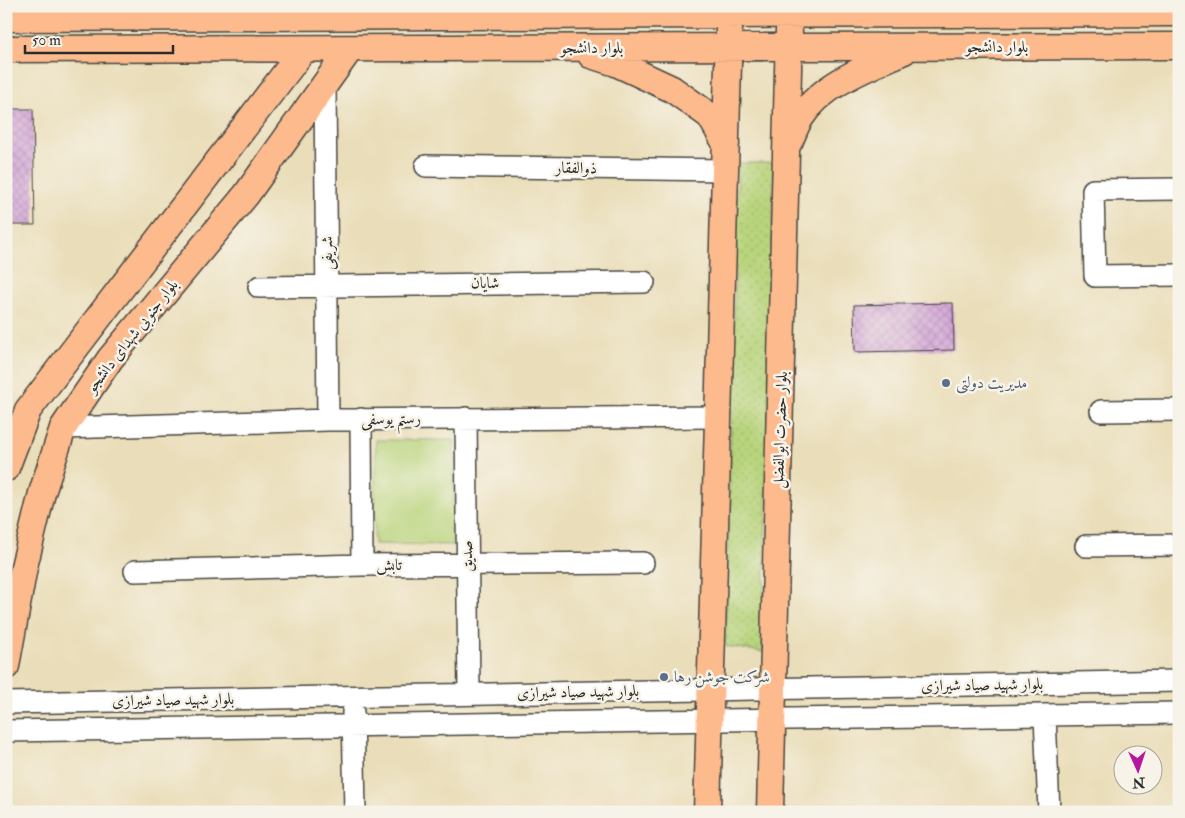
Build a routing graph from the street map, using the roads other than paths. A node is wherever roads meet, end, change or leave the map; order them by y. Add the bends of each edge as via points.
1 (873, 10) edge
2 (1089, 10) edge
3 (1117, 10) edge
4 (671, 11) edge
5 (729, 11) edge
6 (790, 11) edge
7 (1179, 13) edge
8 (6, 18) edge
9 (1179, 46) edge
10 (911, 47) junction
11 (304, 48) junction
12 (569, 48) junction
13 (728, 48) junction
14 (789, 48) junction
15 (350, 49) junction
16 (6, 50) edge
17 (325, 86) junction
18 (726, 144) junction
19 (788, 145) junction
20 (215, 166) junction
21 (426, 166) dead end
22 (726, 170) junction
23 (1179, 189) edge
24 (246, 194) junction
25 (1179, 275) edge
26 (644, 282) dead end
27 (327, 285) junction
28 (260, 287) dead end
29 (1179, 410) edge
30 (1100, 411) dead end
31 (718, 416) junction
32 (466, 418) junction
33 (361, 419) junction
34 (328, 420) junction
35 (63, 428) junction
36 (6, 468) edge
37 (1179, 545) edge
38 (1086, 546) dead end
39 (643, 563) dead end
40 (362, 565) junction
41 (468, 565) junction
42 (135, 571) dead end
43 (6, 666) edge
44 (1179, 681) edge
45 (773, 688) junction
46 (711, 689) junction
47 (469, 694) junction
48 (352, 696) junction
49 (58, 702) junction
50 (6, 703) edge
51 (1179, 713) edge
52 (1045, 715) junction
53 (773, 719) junction
54 (710, 720) junction
55 (354, 726) junction
56 (59, 730) junction
57 (6, 731) edge
58 (355, 812) edge
59 (707, 812) edge
60 (770, 812) edge
61 (1049, 812) edge

1 - 2 main road, بلوار دانشجو
1 - 6 main road, بلوار دانشجو
2 - 3 main road, بلوار دانشجو
3 - 7 main road, بلوار دانشجو
4 - 5 main road, بلوار دانشجو
4 - 8 main road, بلوار دانشجو
5 - 6 main road, بلوار دانشجو
5 - 13 main road
6 - 14 main road, بلوار حضرت ابوالفضل
9 - 10 main road, بلوار دانشجو
10 - 14 main road, بلوار دانشجو
10 - 19 main road via 855,74 820,96 801,117
11 - 15 main road, بلوار دانشجو
11 - 16 main road, بلوار دانشجو
11 - 20 main road
12 - 13 main road, بلوار دانشجو
12 - 15 main road, بلوار دانشجو
12 - 18 main road via 616,63 672,89 710,116
13 - 14 main road, بلوار دانشجو
13 - 18 main road
14 - 19 main road, بلوار حضرت ابوالفضل
15 - 17 main road, بلوار جنوبی شهدای دانشجو
17 - 24 main road, بلوار جنوبی شهدای دانشجو
17 - 27 street, شریفی
18 - 22 main road
19 - 45 main road, بلوار حضرت ابوالفضل
20 - 24 main road via 236,174
20 - 36 main road via 28,410
21 - 22 street, ذوالفقار
22 - 31 main road
23 - 25 street via 1093,190 1094,276
24 - 35 main road, بلوار جنوبی شهدای دانشجو via 110,359
26 - 27 street, شایان
27 - 28 street, شایان
27 - 34 street, شریفی
29 - 30 street
31 - 32 street, رستم یوسفی
31 - 46 main road
32 - 33 street, رستم یوسفی
32 - 41 street, صدیق
33 - 34 street, رستم یوسفی
33 - 40 street
34 - 35 street, رستم یوسفی
35 - 43 main road, بلوار جنوبی شهدای دانشجو via 42,493 24,568
37 - 38 street
39 - 41 street, تابش
40 - 41 street, تابش
40 - 42 street, تابش
41 - 47 street, صدیق
44 - 45 street, بلوار شهید صیاد شیرازی
45 - 46 street, بلوار شهید صیاد شیرازی
45 - 53 main road, بلوار حضرت ابوالفضل
46 - 47 street, بلوار شهید صیاد شیرازی
46 - 54 main road
47 - 48 street, بلوار شهید صیاد شیرازی
48 - 49 street, بلوار شهید صیاد شیرازی
48 - 55 street
49 - 50 street, بلوار شهید صیاد شیرازی
49 - 56 street via 48,717 51,727
51 - 52 street, بلوار شهید صیاد شیرازی
52 - 53 street, بلوار شهید صیاد شیرازی
52 - 61 street
53 - 54 street, بلوار شهید صیاد شیرازی
53 - 60 main road, بلوار حضرت ابوالفضل
54 - 55 street, بلوار شهید صیاد شیرازی
54 - 59 main road
55 - 56 street, بلوار شهید صیاد شیرازی
55 - 58 street
56 - 57 street, بلوار شهید صیاد شیرازی

